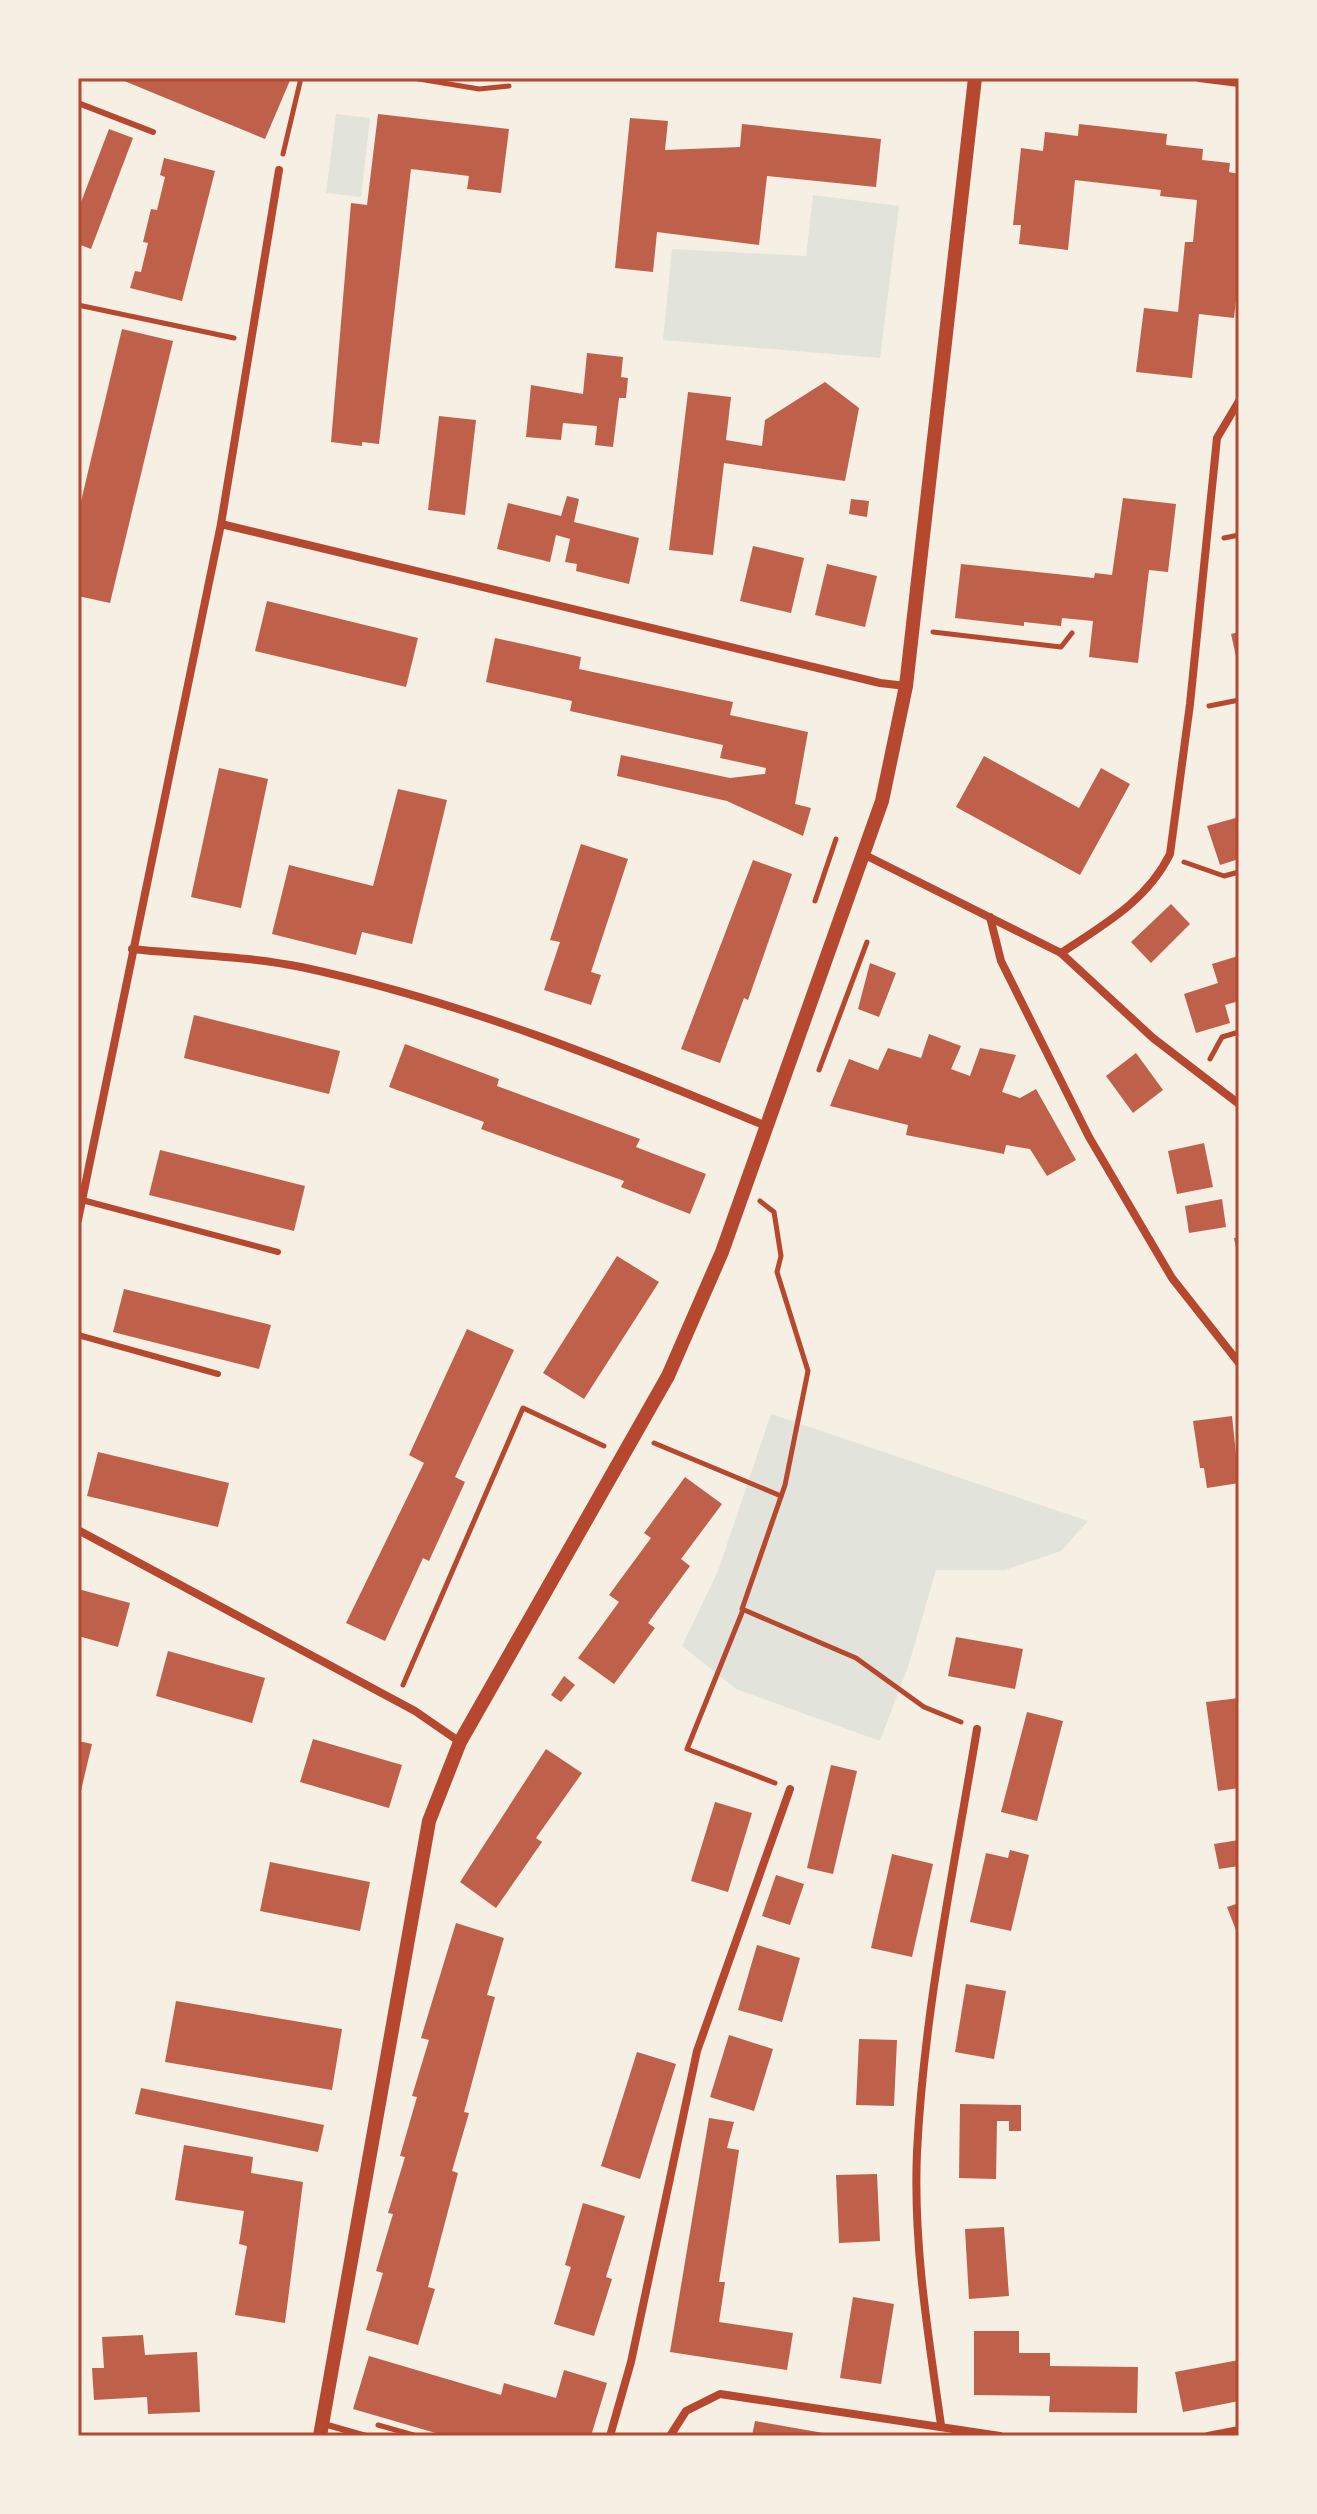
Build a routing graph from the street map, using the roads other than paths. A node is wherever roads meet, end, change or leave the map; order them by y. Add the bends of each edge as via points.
1 (975, 78) edge
2 (1199, 78) edge
3 (1239, 83) edge
4 (78, 103) edge
5 (153, 132) dead end
6 (279, 170) road end
7 (1239, 401) edge
8 (221, 524) junction
9 (906, 686) junction
10 (862, 854) junction
11 (990, 917) junction
12 (132, 949) junction
13 (1061, 953) junction
14 (1239, 1104) edge
15 (766, 1126) junction
16 (82, 1200) junction
17 (78, 1220) edge
18 (278, 1252) dead end
19 (78, 1335) edge
20 (1239, 1363) edge
21 (218, 1374) dead end
22 (78, 1530) edge
23 (977, 1729) road end
24 (460, 1742) junction
25 (790, 1789) road end
26 (941, 2425) junction
27 (321, 2430) edge
28 (1239, 2430) edge
29 (366, 2436) edge
30 (610, 2436) edge
31 (670, 2436) edge
32 (1000, 2436) edge
33 (1208, 2436) edge

1 - 9 street
2 - 3 street
4 - 5 lane
6 - 8 street
7 - 13 street via 1217,438 1170,854 1139,898
8 - 9 street
8 - 12 street
9 - 10 street via 890,770
10 - 11 street
10 - 15 street
11 - 13 street
11 - 20 street via 1001,961 1089,1137 1172,1278
12 - 15 street via 299,967 430,1001 591,1052
12 - 16 street
13 - 14 street via 1153,1038
15 - 24 street via 722,1252 668,1376
16 - 17 street
16 - 18 lane
19 - 21 lane
22 - 24 street via 396,1700
23 - 26 street via 924,2050 917,2155 921,2280
24 - 27 street via 429,1821
25 - 30 street via 697,2051 631,2362
26 - 31 street via 720,2394 686,2411
26 - 32 street
27 - 29 lane
28 - 33 street

